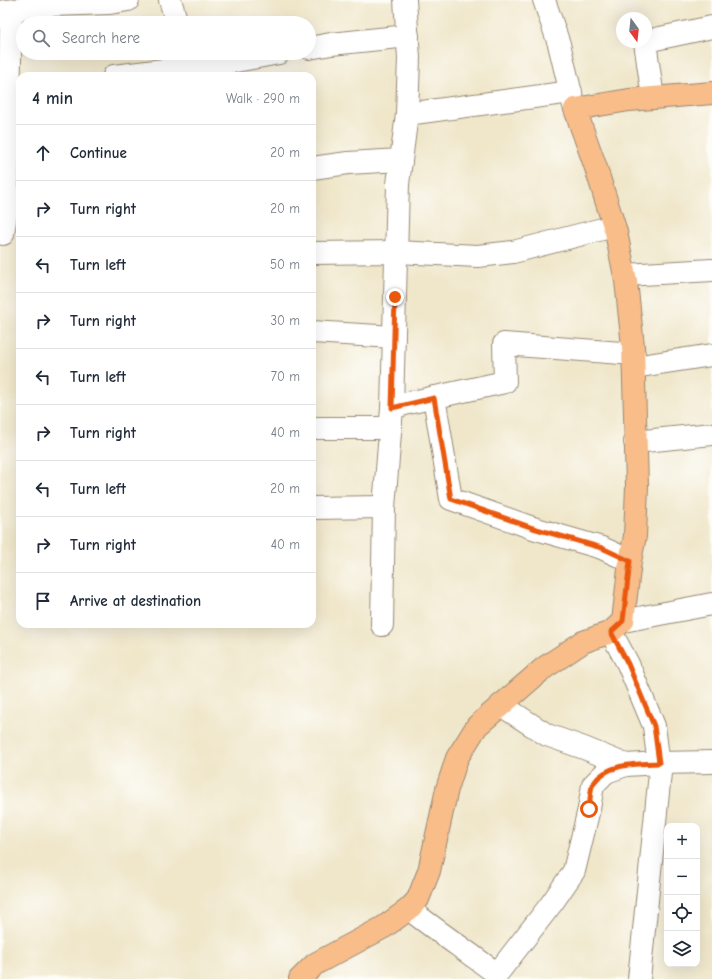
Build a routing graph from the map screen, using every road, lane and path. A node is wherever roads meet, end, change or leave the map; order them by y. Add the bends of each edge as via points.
1 (128, 0) edge
2 (170, 0) edge
3 (405, 0) edge
4 (544, 0) edge
5 (18, 8) edge
6 (175, 16) edge
7 (712, 27) edge
8 (408, 36) junction
9 (652, 40) edge
10 (316, 47) edge
11 (646, 48) edge
12 (16, 55) edge
13 (189, 60) edge
14 (241, 60) edge
15 (133, 72) edge
16 (15, 78) edge
17 (712, 93) edge
18 (653, 98) junction
19 (573, 101) junction
20 (407, 114) junction
21 (401, 160) junction
22 (316, 167) edge
23 (14, 208) edge
24 (614, 226) junction
25 (3, 234) dead end
26 (396, 252) junction
27 (316, 253) edge
28 (712, 270) edge
29 (624, 275) junction
30 (316, 332) edge
31 (394, 337) junction
32 (712, 355) edge
33 (634, 361) junction
34 (434, 398) junction
35 (391, 418) junction
36 (316, 427) edge
37 (712, 434) edge
38 (635, 442) junction
39 (384, 507) junction
40 (316, 508) edge
41 (630, 561) junction
42 (712, 604) edge
43 (382, 625) dead end
44 (617, 626) junction
45 (501, 706) junction
46 (712, 762) edge
47 (659, 763) junction
48 (626, 765) junction
49 (409, 909) junction
50 (300, 979) edge
51 (639, 979) edge

1 - 5 street
2 - 6 street
3 - 8 street
4 - 19 street via 559,44
7 - 9 street
8 - 10 street
8 - 20 street
11 - 18 street
12 - 16 street
13 - 14 street
13 - 15 street
16 - 23 street
17 - 18 main road
18 - 19 main road
19 - 20 street
19 - 24 main road
20 - 21 street
21 - 22 street
21 - 26 street
23 - 25 street
24 - 26 street via 513,252 478,256
24 - 29 main road
26 - 27 street
26 - 31 street
28 - 29 street
29 - 33 main road
30 - 31 street
31 - 35 street
32 - 33 street
33 - 34 street via 504,344 505,382
33 - 38 main road
34 - 35 street
34 - 41 street via 451,499 533,528 602,548
35 - 36 street
35 - 39 street
37 - 38 street
38 - 41 main road via 635,536
39 - 40 street
39 - 43 street
41 - 44 main road
42 - 44 street
44 - 45 main road via 583,642 544,668
44 - 47 street via 628,664 654,726
45 - 48 street via 547,735
45 - 49 main road via 478,726 457,758 447,789 430,871 418,899
46 - 47 street
47 - 48 street
47 - 51 street
48 - 49 street via 606,772 593,785 574,871 497,974
49 - 50 main road via 384,927 315,964

